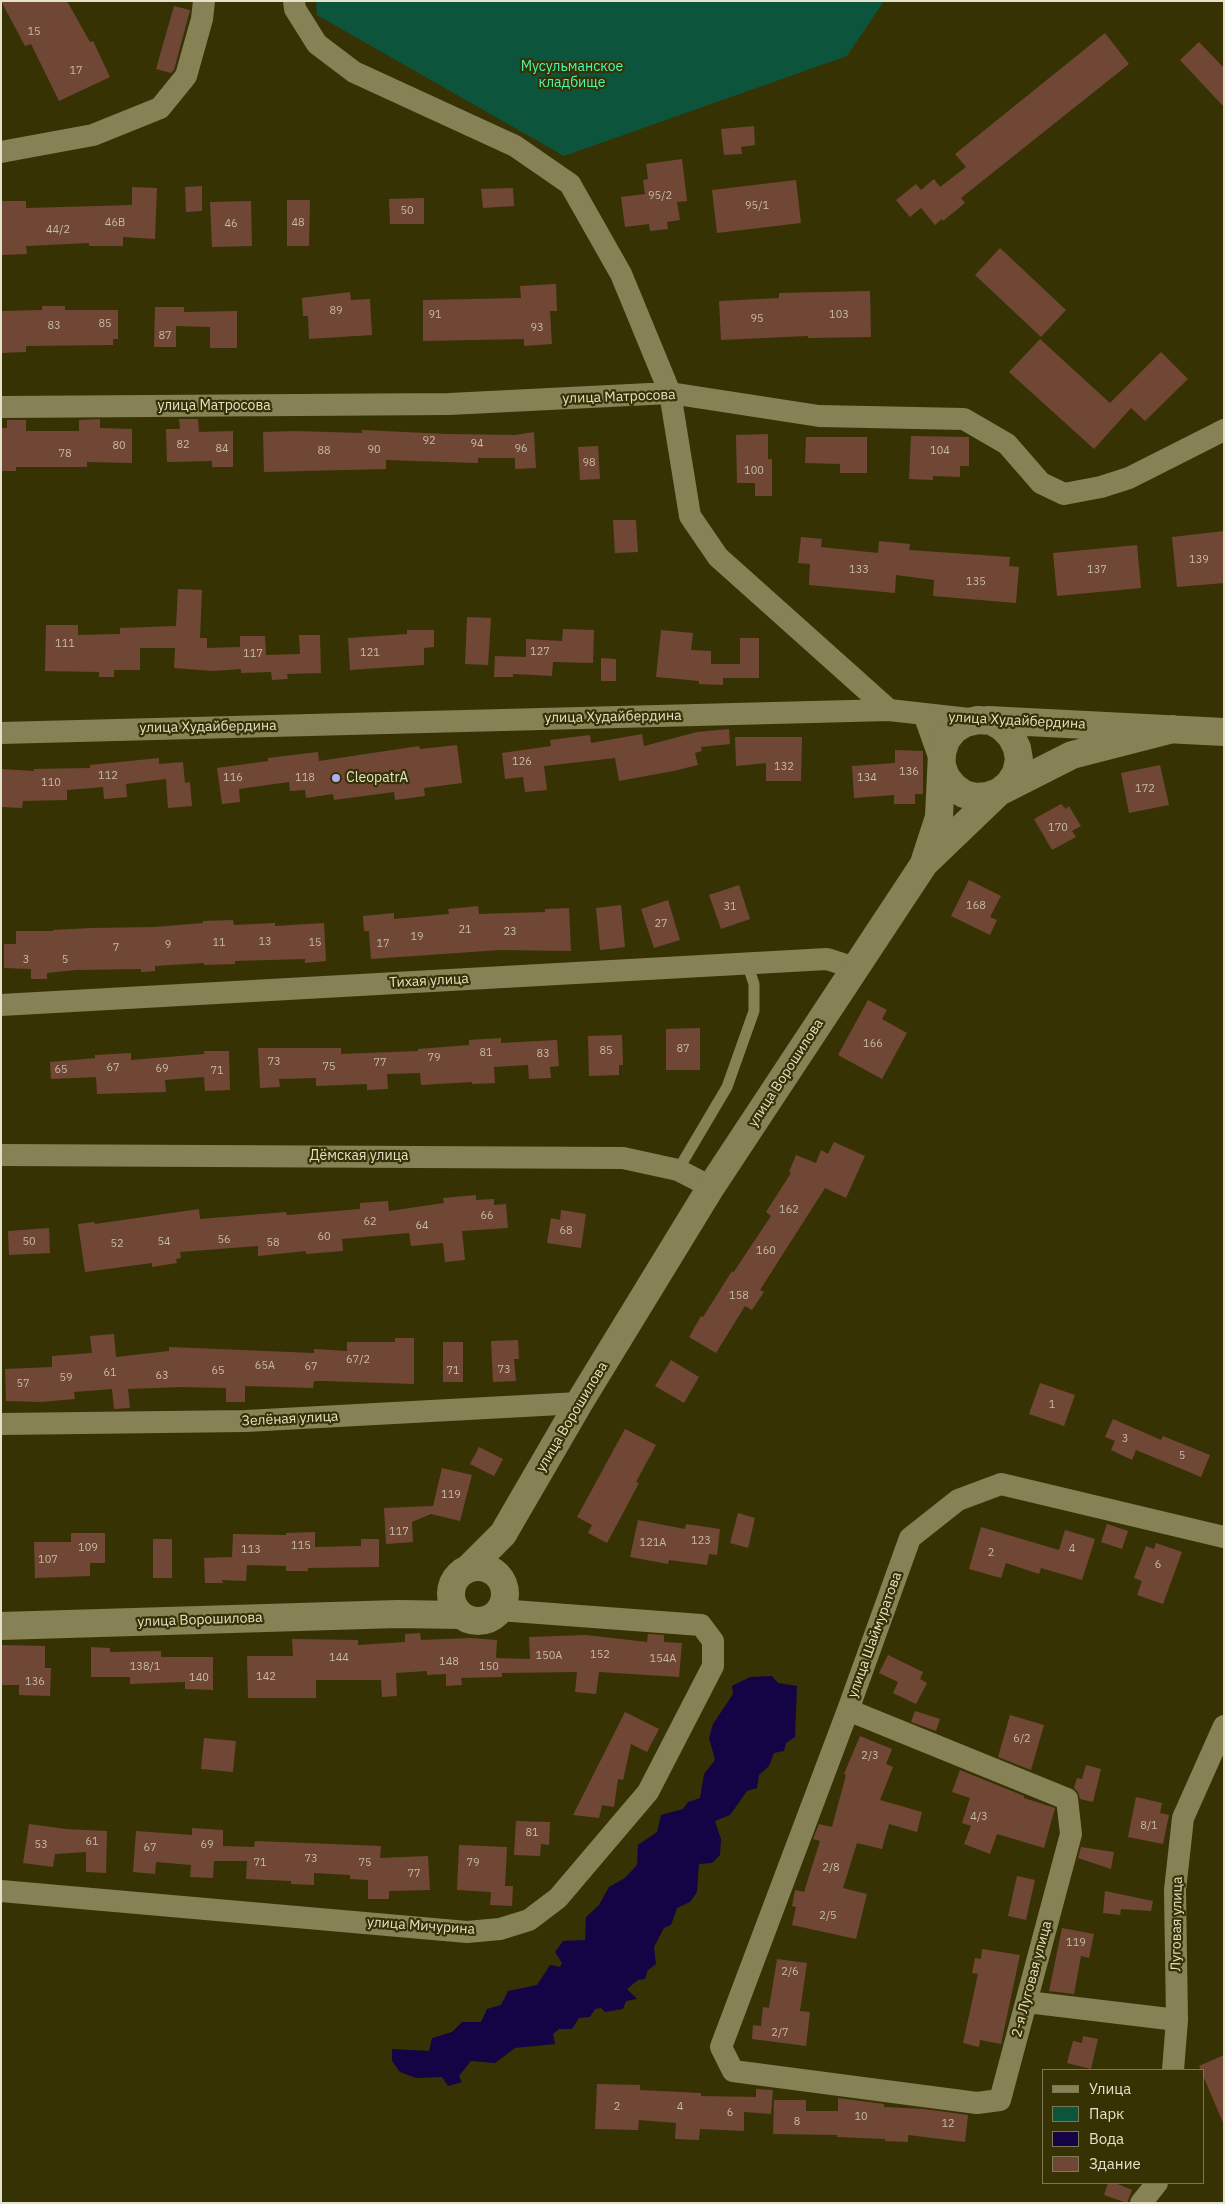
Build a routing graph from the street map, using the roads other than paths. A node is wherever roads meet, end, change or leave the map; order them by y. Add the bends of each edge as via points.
1 (204, 1) edge
2 (294, 1) edge
3 (1, 152) edge
4 (670, 393) junction
5 (1, 407) edge
6 (1224, 430) edge
7 (889, 710) junction
8 (924, 714) junction
9 (978, 720) junction
10 (1173, 729) junction
11 (1224, 732) edge
12 (1, 733) edge
13 (942, 766) junction
14 (999, 792) junction
15 (924, 864) junction
16 (747, 963) junction
17 (855, 968) junction
18 (1, 1005) edge
19 (1, 1155) edge
20 (678, 1170) junction
21 (711, 1187) junction
22 (579, 1403) junction
23 (1, 1424) edge
24 (503, 1534) junction
25 (1224, 1537) edge
26 (460, 1577) junction
27 (501, 1580) junction
28 (499, 1610) junction
29 (398, 1614) junction
30 (461, 1615) junction
31 (1, 1626) edge
32 (848, 1710) junction
33 (1224, 1726) edge
34 (1, 1891) edge
35 (1027, 2002) junction
36 (1177, 2020) junction
37 (720, 2047) joint
38 (1173, 2069) edge
39 (1156, 2184) edge
40 (1141, 2203) edge

1 - 3 street via 186,76 160,108 93,135
2 - 4 street via 295,9 317,44 354,72 515,146 570,184 621,274
4 - 5 street, улица Матросова via 450,404
4 - 6 street, улица Матросова via 819,416 964,419 1007,444 1041,483 1064,494 1129,478
4 - 7 street via 690,516 718,557
7 - 8 street, улица Худайбердина
7 - 12 street, улица Худайбердина
8 - 9 street, улица Худайбердина
8 - 13 street
9 - 10 street, улица Худайбердина
9 - 13 street via 965,723 946,740
9 - 14 street via 991,721 1002,727 1012,736 1017,748 1016,773
10 - 11 street, улица Худайбердина
10 - 14 street, улица Ворошилова via 1072,755
13 - 14 street via 946,777 964,794 976,797
13 - 15 street via 939,816
14 - 15 street, улица Ворошилова
15 - 17 street, улица Ворошилова
16 - 17 street, Тихая улица via 827,959
16 - 18 street, Тихая улица
16 - 20 lane via 754,984 754,1011 727,1087
17 - 21 street, улица Ворошилова
19 - 20 street, Дёмская улица via 623,1158
20 - 21 street, Дёмская улица
21 - 22 street, улица Ворошилова
22 - 23 street, Зелёная улица via 246,1422
22 - 24 street, улица Ворошилова
24 - 26 street, улица Ворошилова
24 - 27 street, улица Ворошилова
25 - 32 street, улица Шаймуратова via 1001,1484 958,1500 910,1538
26 - 27 street via 485,1567
26 - 29 street, улица Ворошилова via 421,1605
26 - 30 street via 452,1602
27 - 28 street via 505,1595
28 - 30 street via 482,1620 471,1620
28 - 34 street, улица Мичурина via 701,1625 713,1641 713,1666 648,1792 558,1898 529,1920 500,1929 467,1932
29 - 30 street, улица Ворошилова
29 - 31 street, улица Ворошилова
32 - 35 street, 2-я Луговая улица via 1067,1800 1071,1834
32 - 37 street, улица Шаймуратова
33 - 36 street, Луговая улица via 1183,1818 1175,1890
35 - 36 street
35 - 37 street, 2-я Луговая улица via 1000,2100 977,2103 733,2071
36 - 38 street, Луговая улица
39 - 40 street

